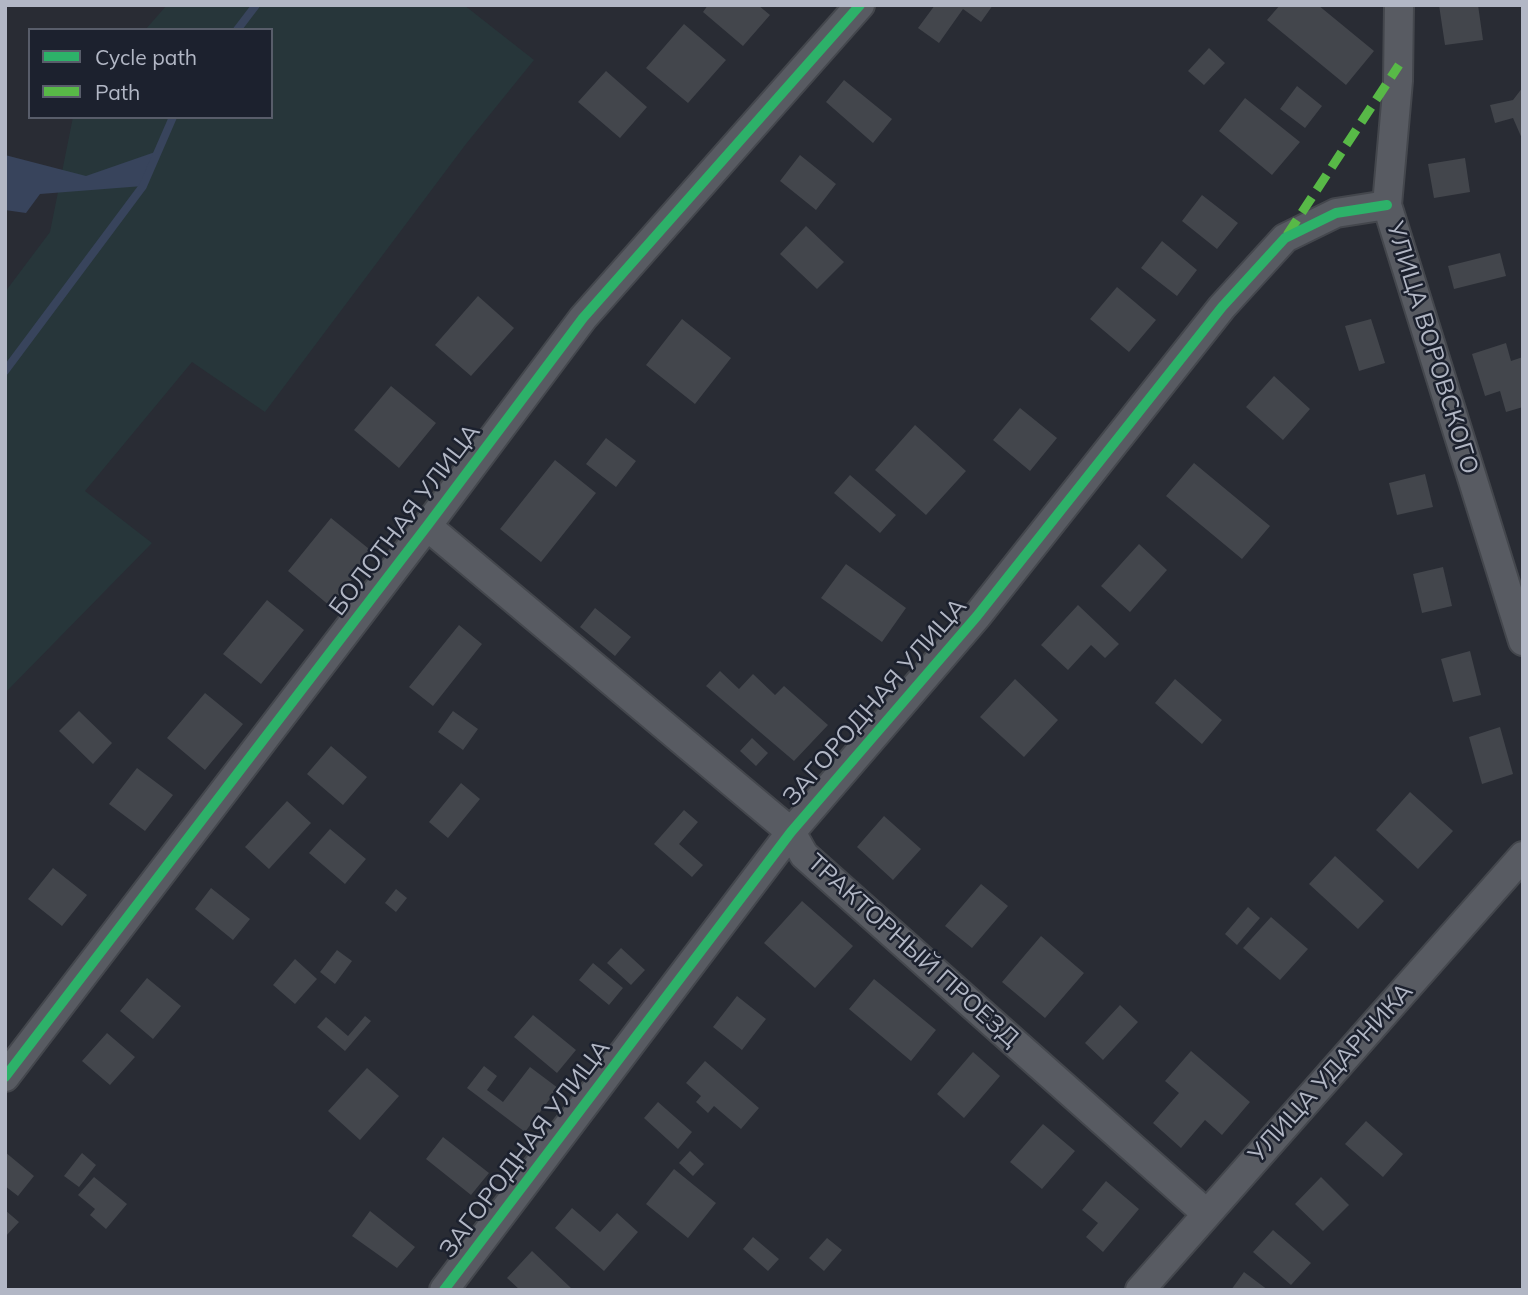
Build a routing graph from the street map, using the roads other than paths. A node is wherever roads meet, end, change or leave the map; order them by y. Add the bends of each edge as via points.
1 (859, 5) edge
2 (1399, 5) edge
3 (1387, 205) junction
4 (427, 526) junction
5 (1523, 641) edge
6 (791, 832) junction
7 (1523, 856) edge
8 (5, 1077) edge
9 (1207, 1214) junction
10 (444, 1290) edge
11 (1140, 1290) edge

1 - 4 street, БОЛОТНАЯ УЛИЦА via 583,318
2 - 3 street, УЛИЦА ВОРОВСКОГО via 1398,81
3 - 5 street, УЛИЦА ВОРОВСКОГО
3 - 6 street, ЗАГОРОДНАЯ УЛИЦА via 1336,213 1285,238 1222,307 977,616
4 - 6 street, ТРАКТОРНЫЙ ПРОЕЗД
4 - 8 street, БОЛОТНАЯ УЛИЦА
6 - 9 street, ТРАКТОРНЫЙ ПРОЕЗД via 804,855
6 - 10 street, ЗАГОРОДНАЯ УЛИЦА
7 - 9 street, УЛИЦА УДАРНИКА
9 - 11 street, УЛИЦА УДАРНИКА

